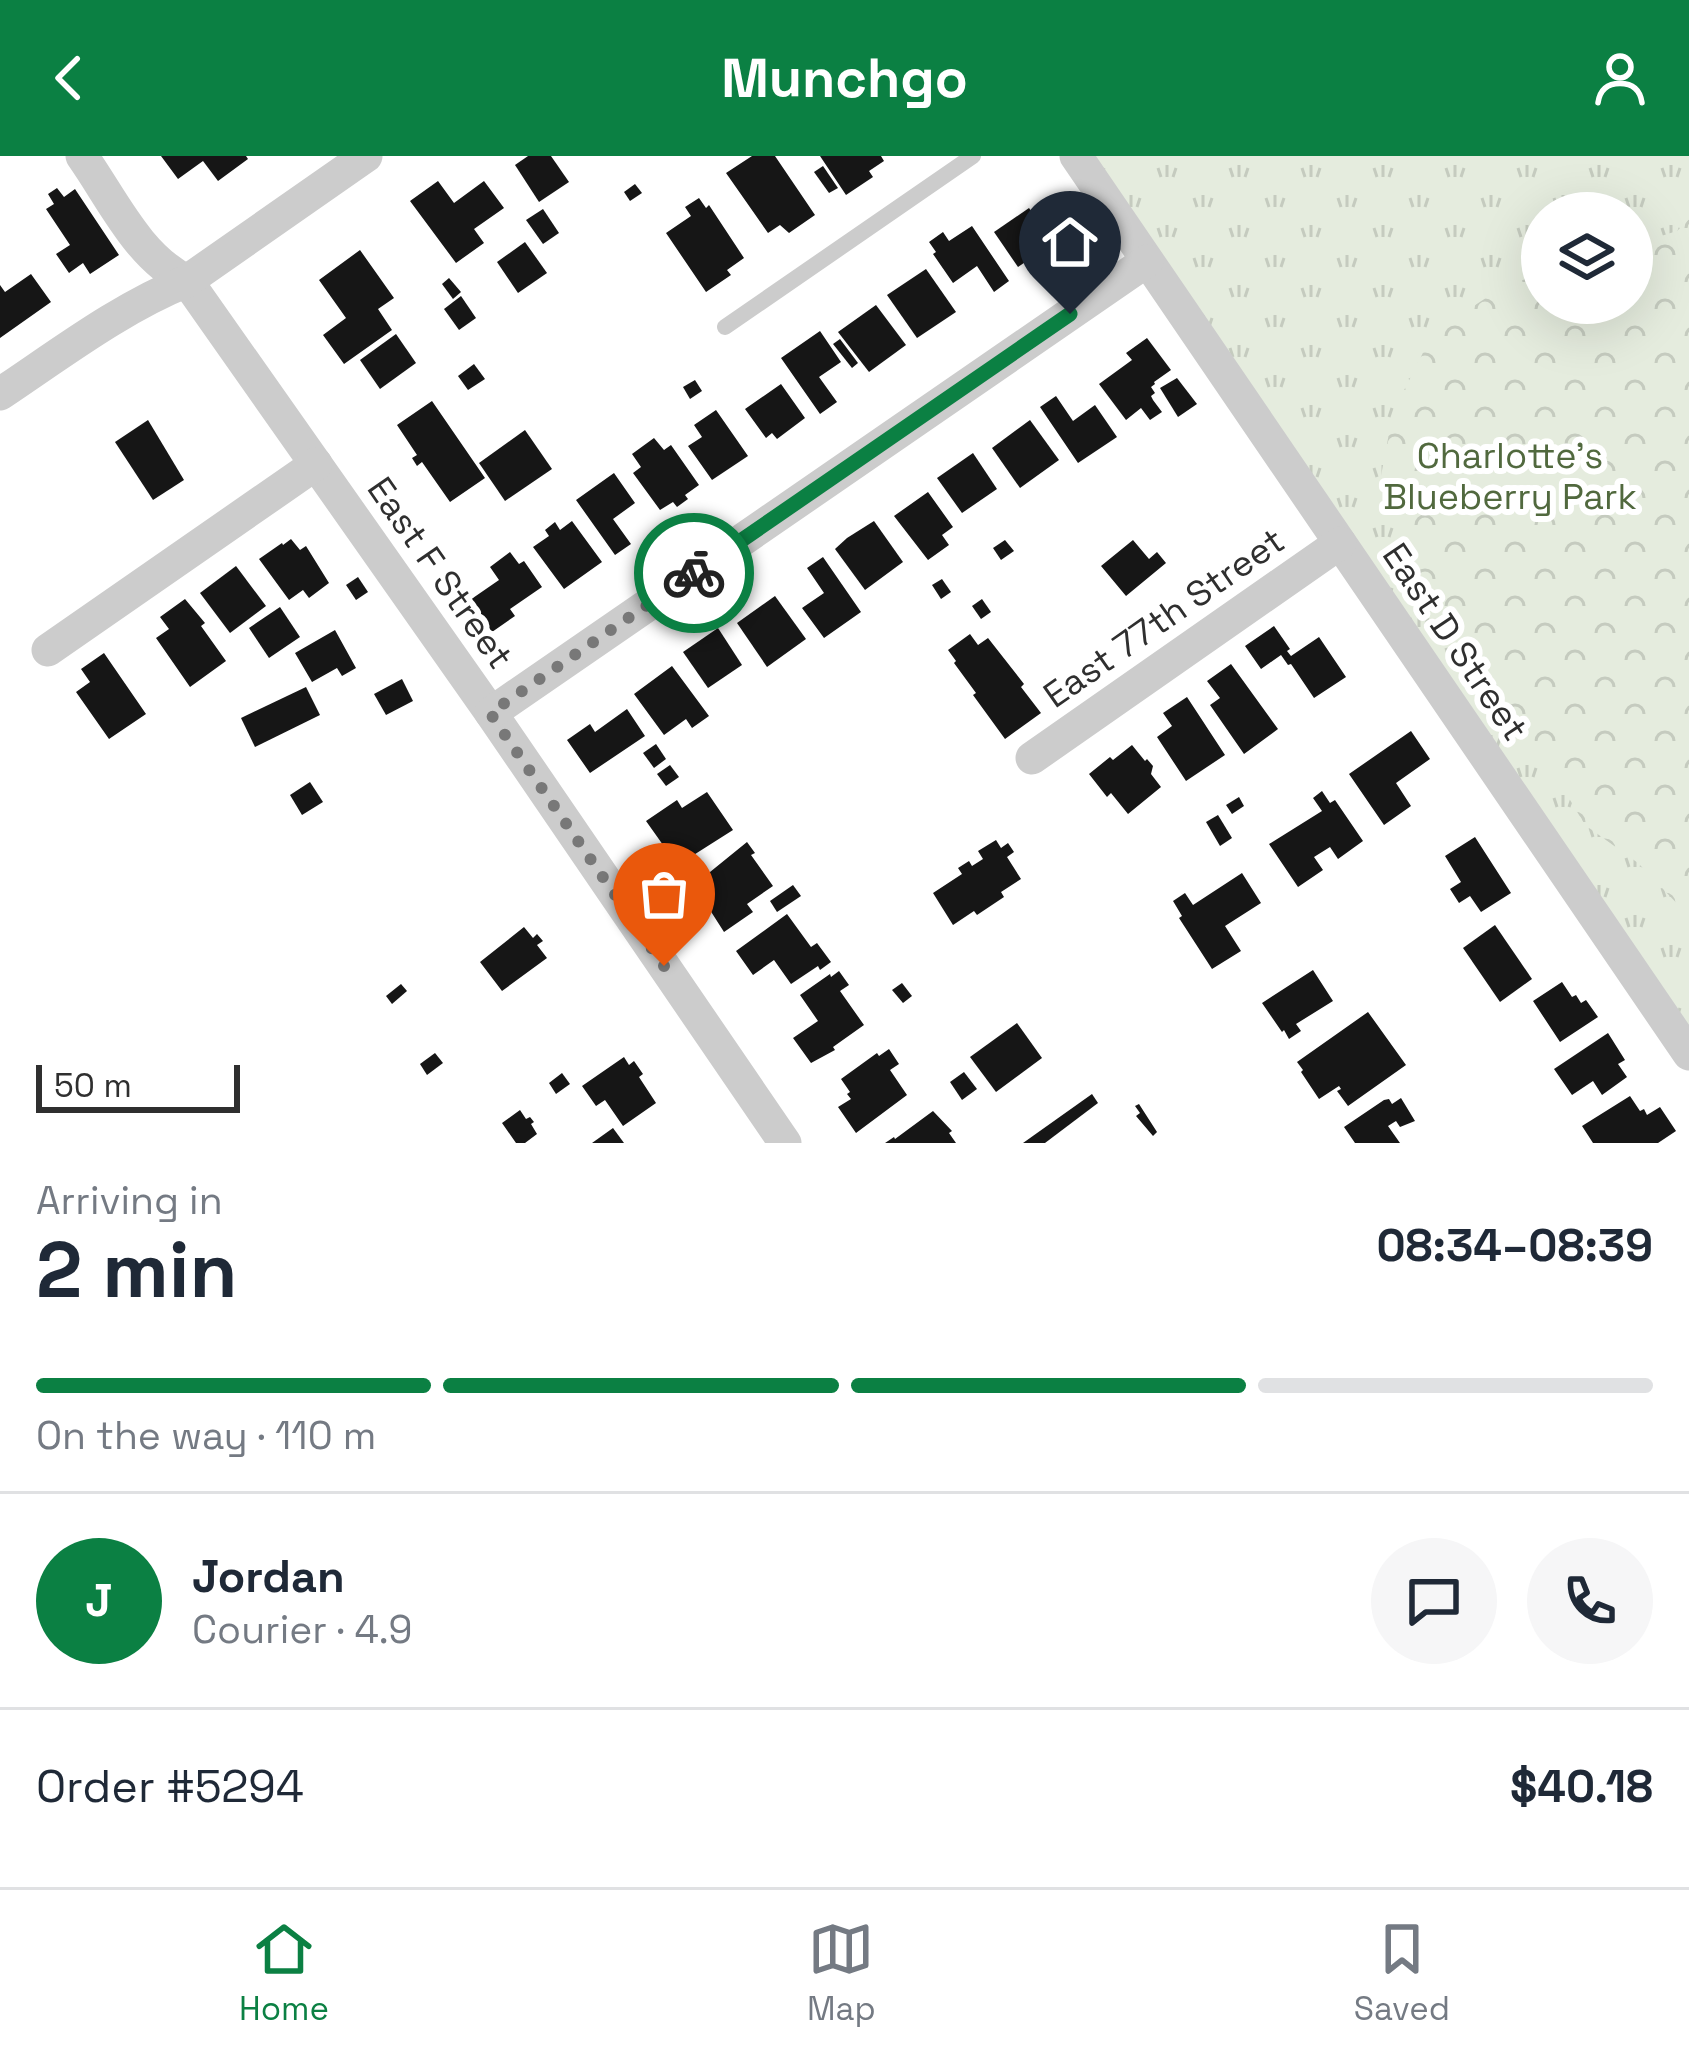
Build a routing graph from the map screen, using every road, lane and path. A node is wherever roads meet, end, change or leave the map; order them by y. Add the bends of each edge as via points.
1 (82, 156) edge
2 (366, 156) edge
3 (973, 156) edge
4 (1076, 156) edge
5 (1147, 261) junction
6 (188, 281) junction
7 (725, 327) dead end
8 (0, 394) edge
9 (316, 464) junction
10 (1340, 543) junction
11 (47, 650) dead end
12 (490, 713) junction
13 (1032, 758) dead end
14 (1689, 1054) edge
15 (785, 1143) edge

1 - 6 street, East F Street via 148,253
2 - 6 street
3 - 7 lane
4 - 5 street, East D Street
5 - 10 street, East D Street
5 - 12 street
6 - 8 street via 156,293
6 - 9 street, East F Street
9 - 11 street, East F Street
9 - 12 street, East F Street
10 - 13 street, East 77th Street
10 - 14 street, East D Street
12 - 15 street, East F Street

